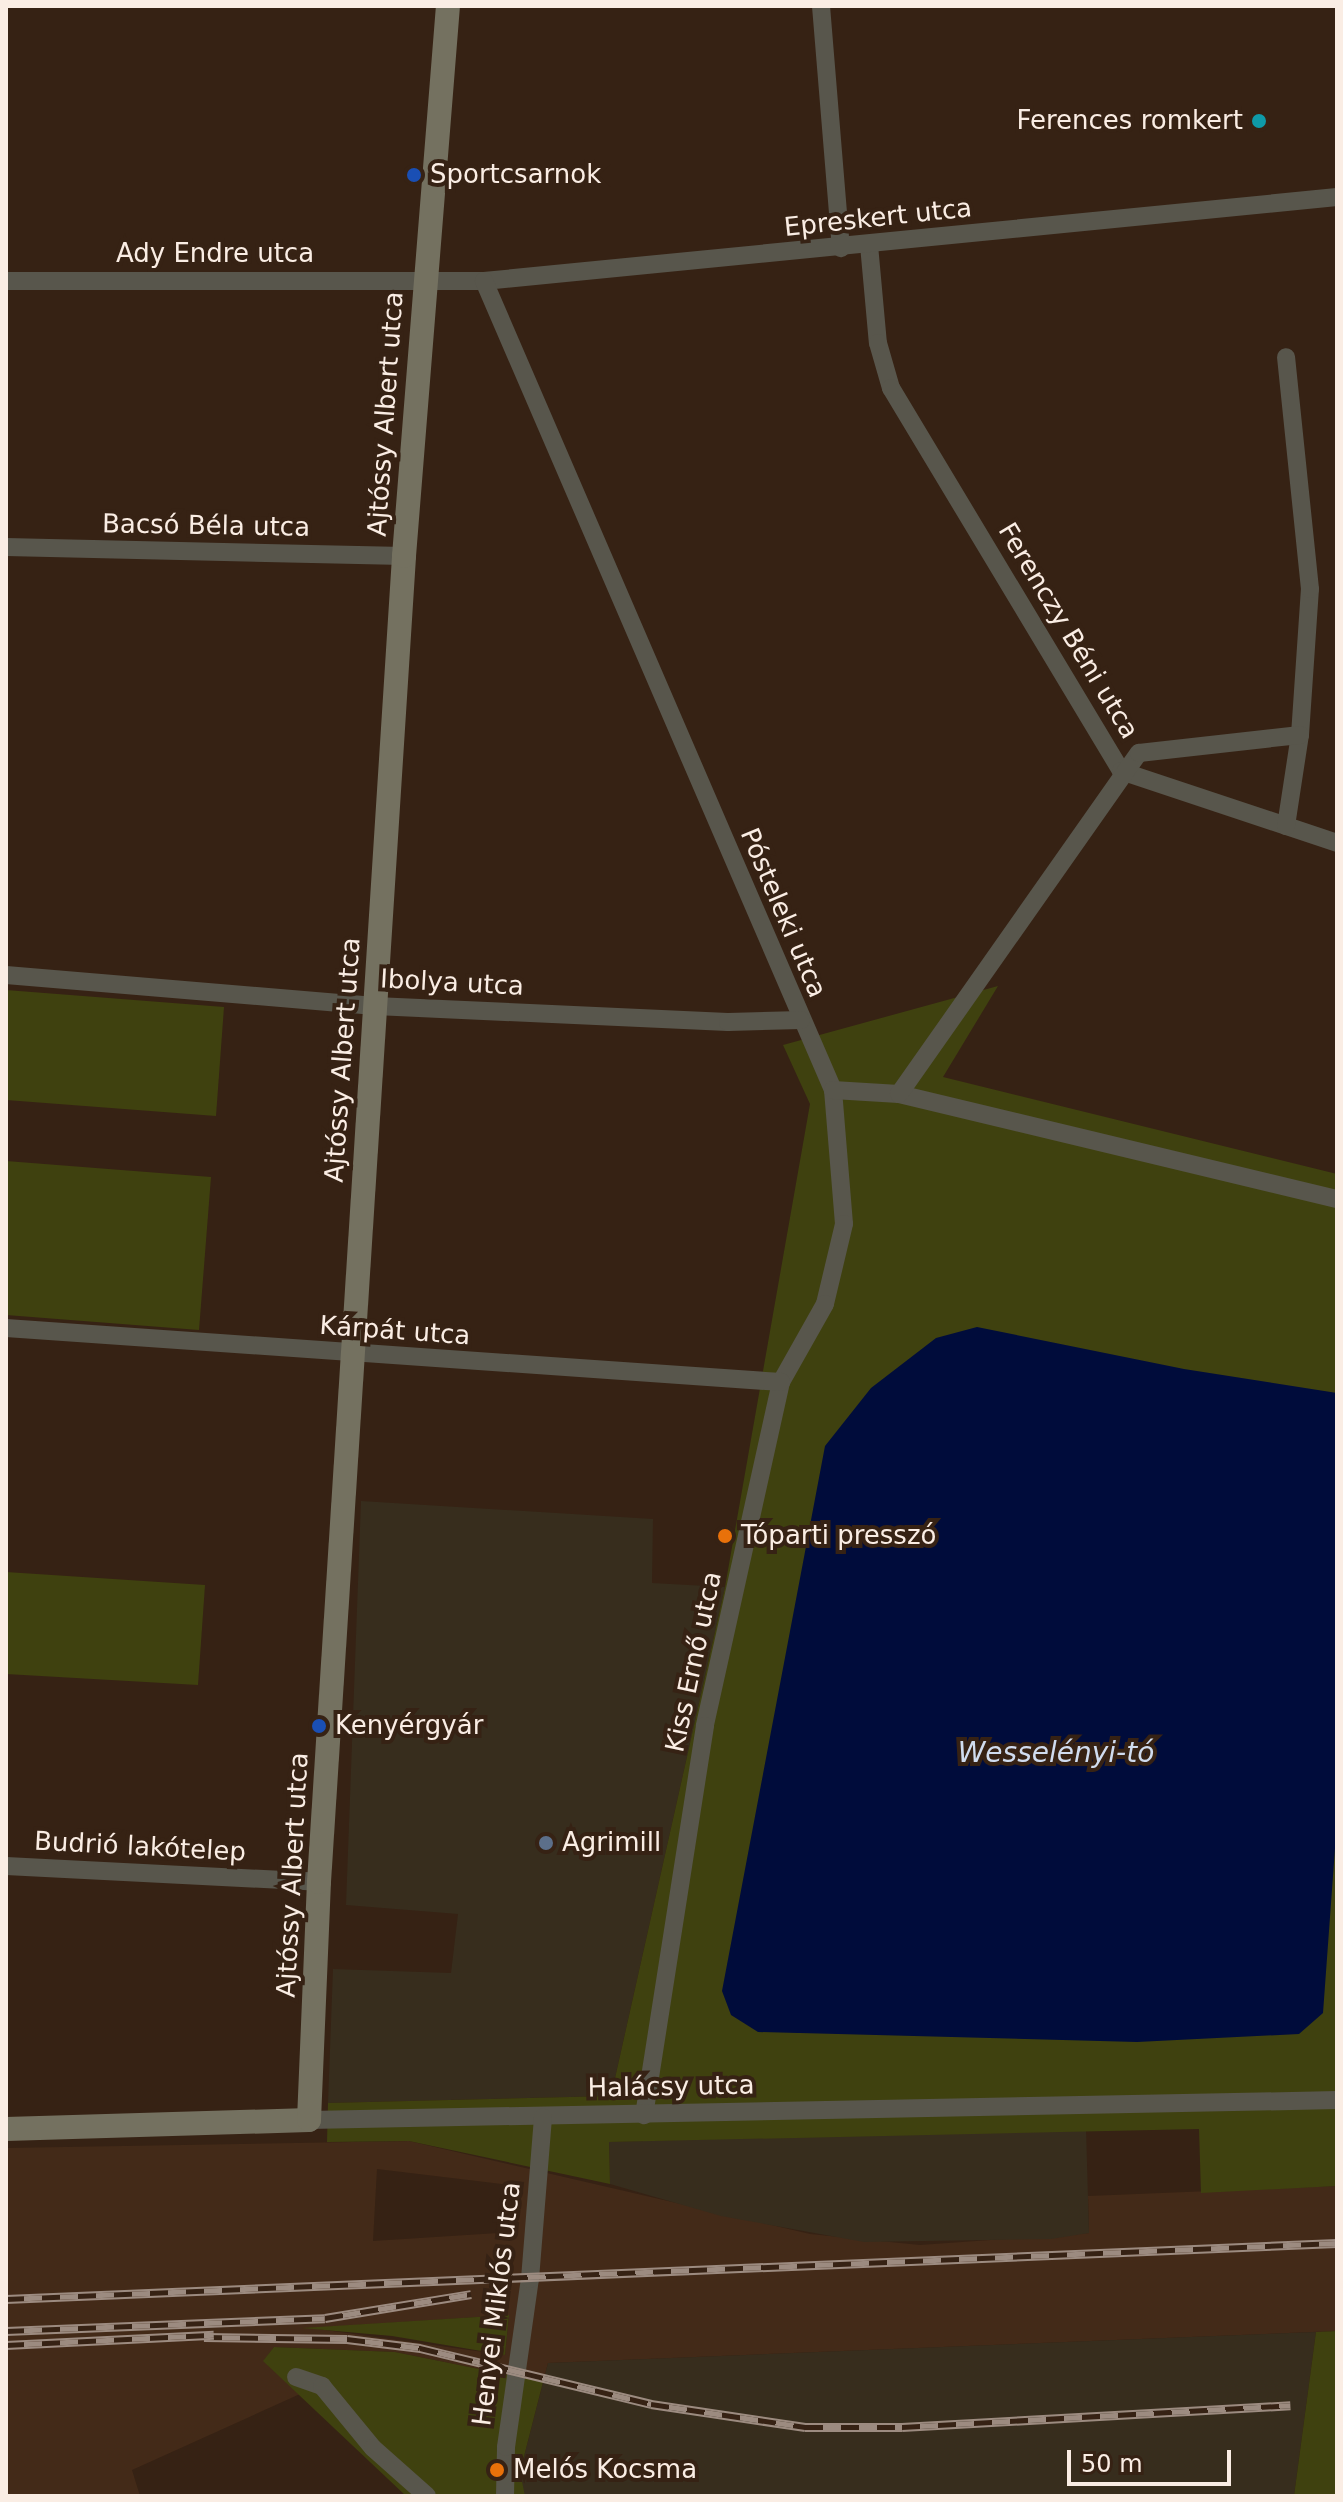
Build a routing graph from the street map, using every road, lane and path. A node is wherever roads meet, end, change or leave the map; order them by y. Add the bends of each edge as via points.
1 (437, 6) edge
2 (448, 6) edge
3 (821, 6) edge
4 (442, 42) junction
5 (1337, 197) edge
6 (869, 245) junction
7 (841, 248) junction
8 (423, 280) junction
9 (6, 281) edge
10 (484, 281) junction
11 (1286, 357) dead end
12 (6, 547) edge
13 (404, 556) junction
14 (1300, 735) junction
15 (1121, 771) junction
16 (1286, 826) junction
17 (1337, 843) edge
18 (6, 975) edge
19 (375, 1006) junction
20 (801, 1020) junction
21 (833, 1090) junction
22 (899, 1094) junction
23 (1337, 1199) edge
24 (6, 1328) edge
25 (352, 1355) junction
26 (781, 1382) junction
27 (6, 1866) edge
28 (319, 1882) junction
29 (1337, 2100) edge
30 (644, 2115) junction
31 (543, 2118) junction
32 (309, 2120) junction
33 (6, 2129) edge
34 (296, 2377) dead end
35 (427, 2496) edge
36 (505, 2496) edge

1 - 4 main road
2 - 4 main road, Ajtóssy Albert utca
3 - 7 street
4 - 8 main road, Ajtóssy Albert utca
5 - 6 street, Epreskert utca
6 - 7 street, Epreskert utca
6 - 15 street, Ferenczy Béni utca via 878,343 891,388
7 - 10 street, Epreskert utca
8 - 9 street, Ady Endre utca
8 - 10 street, Epreskert utca
8 - 13 main road, Ajtóssy Albert utca
10 - 20 street, Pósteleki utca
11 - 14 street via 1310,589
12 - 13 street, Bacsó Béla utca
13 - 19 main road, Ajtóssy Albert utca
14 - 15 street via 1139,753
14 - 16 street
15 - 16 street
15 - 22 street, Ferenczy Béni utca
16 - 17 street
18 - 19 street, Ibolya utca
19 - 20 street, Ibolya utca via 728,1022
19 - 25 main road, Ajtóssy Albert utca
20 - 21 street, Pósteleki utca
21 - 22 street
21 - 26 street, Kiss Ernő utca via 844,1224 825,1304
22 - 23 street
24 - 25 street, Kárpát utca
25 - 26 street, Kárpát utca
25 - 28 main road, Ajtóssy Albert utca
26 - 30 street, Kiss Ernő utca via 705,1726
27 - 28 street, Budrió lakótelep
28 - 32 main road, Ajtóssy Albert utca
29 - 30 street, Halácsy utca
30 - 31 street, Halácsy utca
31 - 32 street, Halácsy utca
31 - 36 street, Henyei Miklós utca
32 - 33 main road, Halácsy utca
34 - 35 street via 322,2386 373,2448

